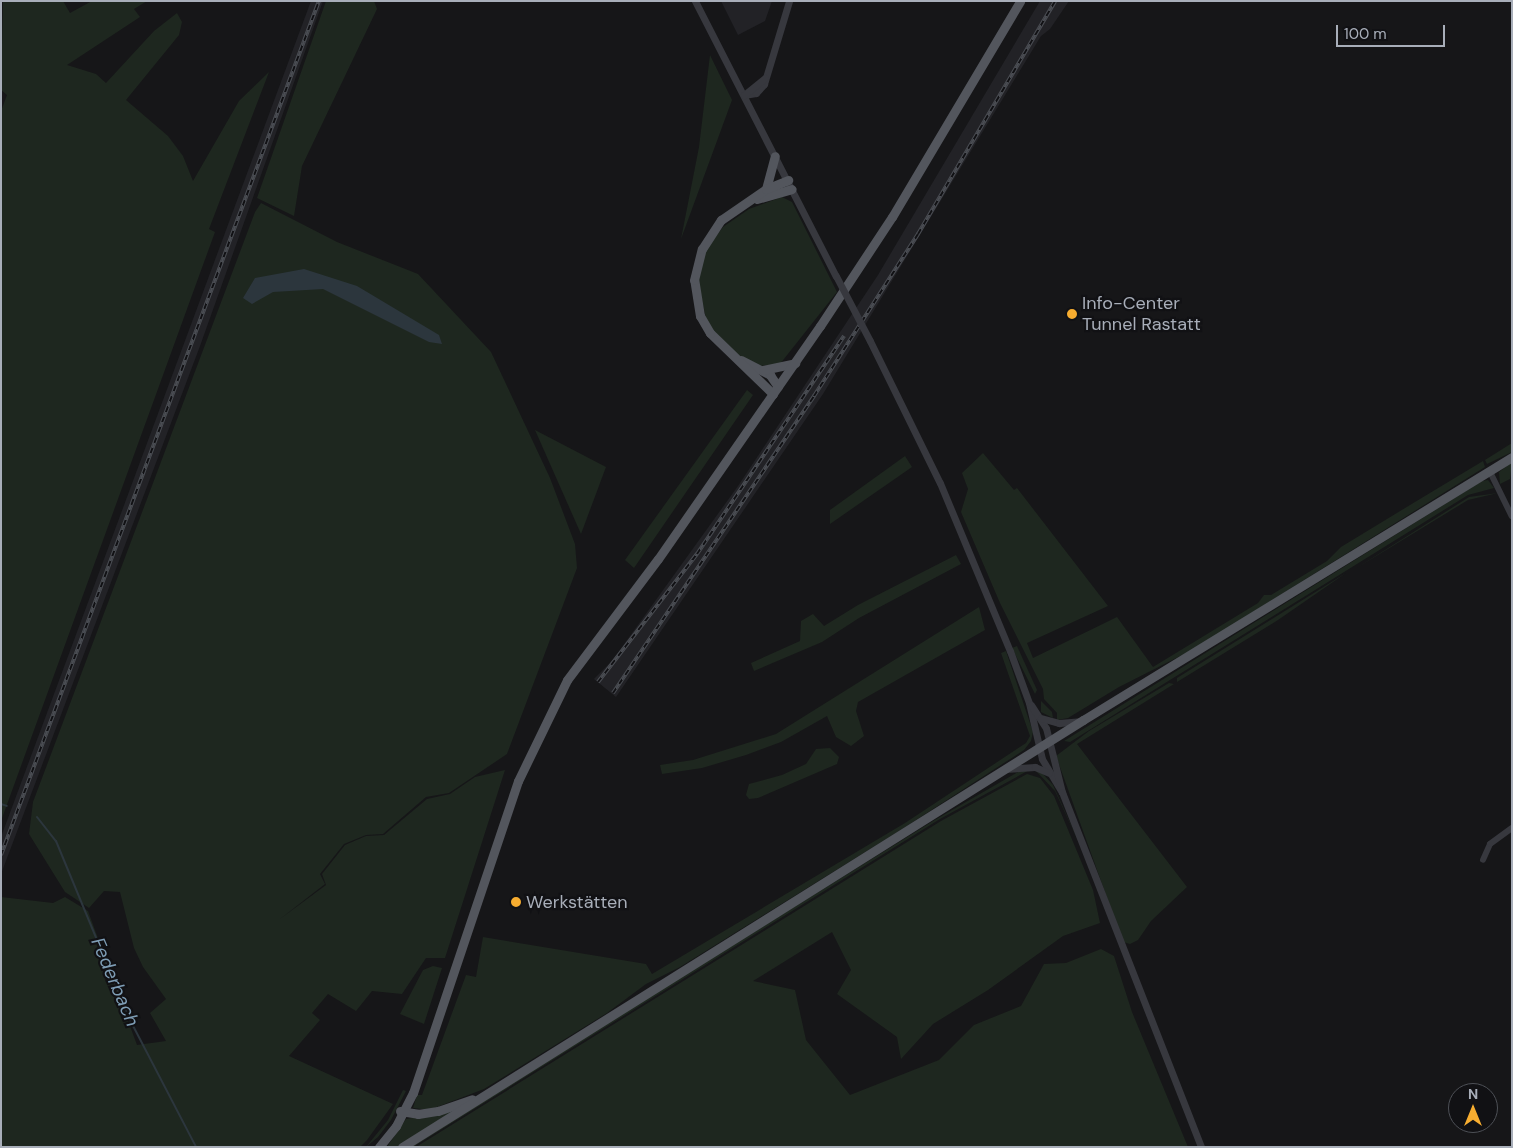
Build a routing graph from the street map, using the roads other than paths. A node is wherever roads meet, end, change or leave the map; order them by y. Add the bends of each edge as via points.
1 (695, 1) edge
2 (789, 1) edge
3 (1020, 1) edge
4 (744, 95) junction
5 (775, 156) junction
6 (790, 184) junction
7 (766, 189) junction
8 (752, 201) junction
9 (736, 359) junction
10 (795, 362) junction
11 (763, 370) junction
12 (776, 390) junction
13 (1512, 457) edge
14 (1490, 471) junction
15 (1512, 516) edge
16 (1029, 703) junction
17 (1041, 718) junction
18 (1083, 720) junction
19 (1049, 741) junction
20 (1039, 748) junction
21 (1005, 769) junction
22 (1048, 773) junction
23 (1062, 792) junction
24 (1512, 828) edge
25 (1483, 860) dead end
26 (486, 1093) junction
27 (402, 1112) junction
28 (372, 1147) edge
29 (379, 1147) edge
30 (402, 1147) edge
31 (1201, 1147) edge

1 - 4 street
2 - 4 street via 765,78
3 - 10 main road via 892,217
4 - 5 street
5 - 6 street
5 - 7 main road
6 - 7 main road
6 - 8 main road
6 - 16 street, bridge via 940,483
7 - 8 main road
8 - 9 main road via 721,220 708,236 696,265 694,280 700,316 710,333
9 - 11 main road
9 - 12 main road
10 - 11 main road
10 - 12 main road
11 - 12 main road
12 - 27 main road via 658,559 567,680 544,723 518,781 419,1074
13 - 14 main road
14 - 15 street
14 - 18 main road
16 - 17 street
16 - 20 street
17 - 18 street via 1059,723
17 - 19 street
18 - 19 main road
19 - 20 main road
19 - 23 street
20 - 21 main road
20 - 22 street
21 - 22 street via 1030,766
21 - 26 main road
22 - 23 street
23 - 31 street
24 - 25 street via 1490,844
26 - 27 main road via 438,1111
26 - 30 main road
27 - 28 main road
27 - 29 main road

